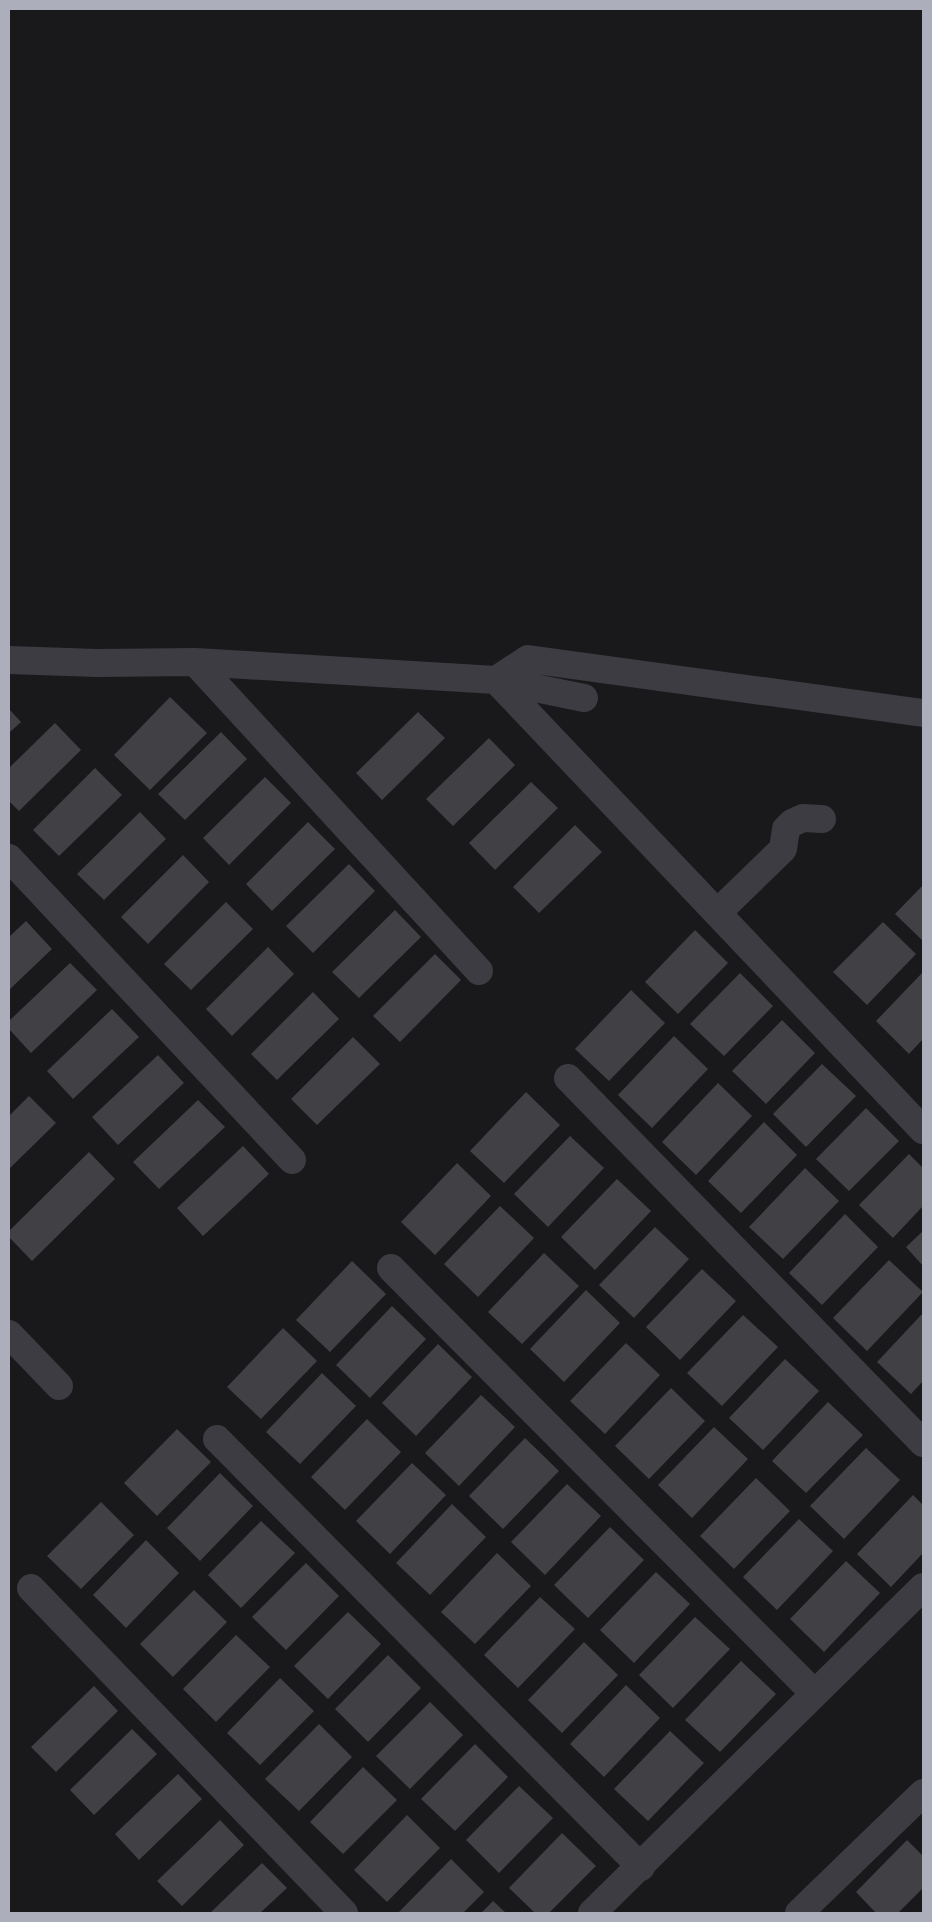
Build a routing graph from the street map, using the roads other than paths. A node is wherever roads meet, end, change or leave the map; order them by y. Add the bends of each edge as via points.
1 (9, 660) edge
2 (195, 662) junction
3 (496, 680) junction
4 (584, 698) dead end
5 (923, 712) edge
6 (822, 819) dead end
7 (9, 858) edge
8 (717, 913) junction
9 (479, 971) dead end
10 (568, 1078) dead end
11 (923, 1130) edge
12 (292, 1160) dead end
13 (391, 1268) dead end
14 (9, 1334) edge
15 (58, 1386) dead end
16 (217, 1438) dead end
17 (923, 1443) edge
18 (923, 1587) edge
19 (31, 1588) dead end
20 (814, 1693) junction
21 (921, 1799) edge
22 (640, 1867) junction
23 (344, 1913) edge
24 (592, 1913) edge
25 (800, 1913) edge

1 - 2 street
2 - 3 street
2 - 9 street
3 - 4 street
3 - 5 street via 528,659
3 - 8 street
6 - 8 street via 803,818 792,823 786,829 783,849
7 - 12 street
8 - 11 street
10 - 17 street
13 - 20 street
14 - 15 street
16 - 22 street
18 - 20 street
19 - 23 street
20 - 22 street
21 - 25 street
22 - 24 street

